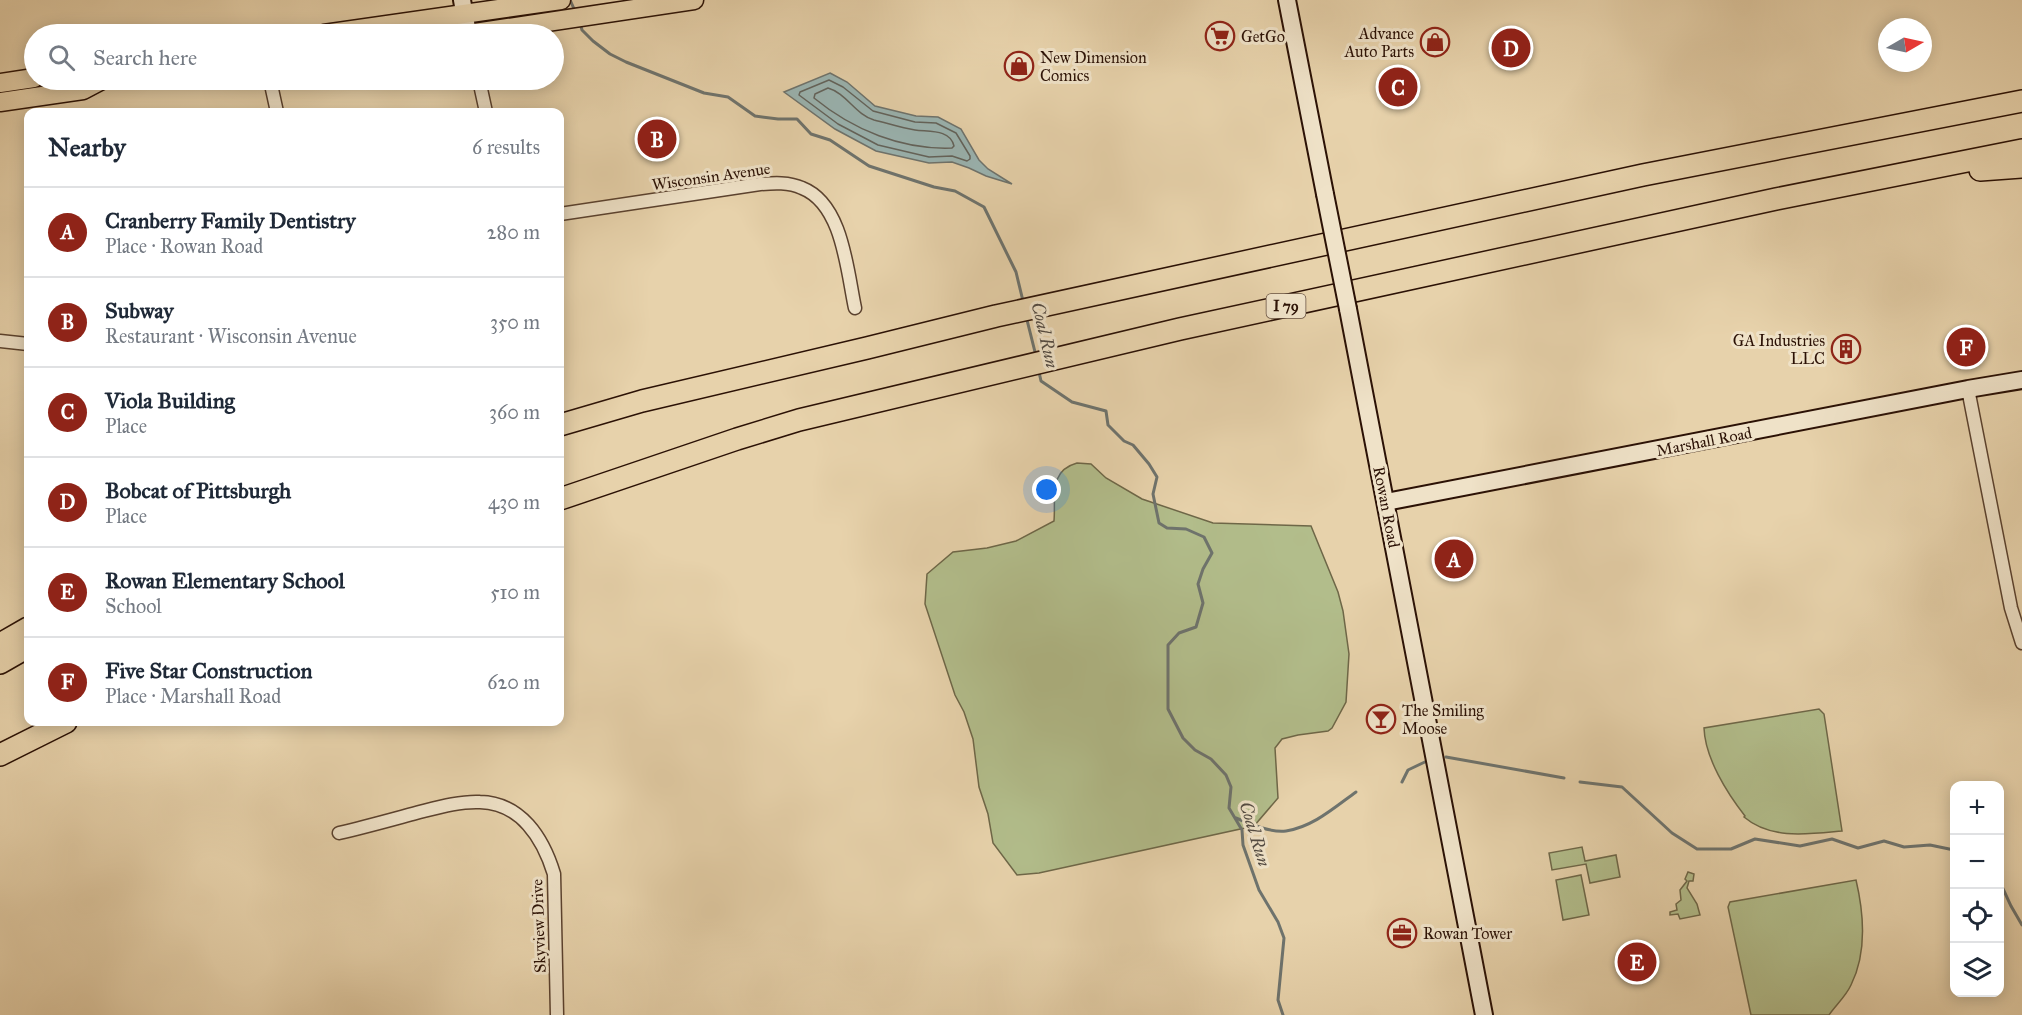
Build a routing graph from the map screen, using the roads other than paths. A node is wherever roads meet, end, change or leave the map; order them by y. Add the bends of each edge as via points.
1 (561, 0) edge
2 (694, 0) edge
3 (1287, 0) edge
4 (463, 7) edge
5 (375, 24) edge
6 (466, 24) edge
7 (533, 24) edge
8 (24, 79) edge
9 (0, 83) edge
10 (83, 90) edge
11 (272, 90) edge
12 (481, 90) edge
13 (2022, 101) edge
14 (0, 102) edge
15 (276, 108) edge
16 (485, 108) edge
17 (2022, 150) edge
18 (2022, 167) edge
19 (1836, 187) junction
20 (564, 213) edge
21 (855, 308) dead end
22 (0, 341) edge
23 (24, 344) edge
24 (2022, 380) edge
25 (1968, 389) junction
26 (564, 424) edge
27 (564, 499) edge
28 (1386, 502) junction
29 (24, 630) edge
30 (2022, 642) edge
31 (0, 644) edge
32 (24, 649) edge
33 (0, 663) edge
34 (58, 726) edge
35 (0, 755) edge
36 (339, 833) dead end
37 (557, 1015) edge
38 (1484, 1015) edge

1 - 4 main road
2 - 7 main road
3 - 28 street, Rowan Road, bridge
4 - 5 main road
4 - 6 street
8 - 9 main road
10 - 14 main road
11 - 15 street
12 - 16 street
13 - 26 highway via 1643,175 996,316 642,401
17 - 19 highway, I 79
18 - 19 highway
19 - 27 highway, I 79 via 1180,329 799,420
20 - 21 street, Wisconsin Avenue via 760,184 804,188 822,203 837,227
22 - 23 street
24 - 25 street, Marshall Road
25 - 28 street, Marshall Road
25 - 30 street via 2011,608
28 - 38 street, Rowan Road
29 - 31 highway
32 - 33 highway
34 - 35 highway
36 - 37 street, Skyview Drive via 459,804 480,802 516,813 548,852 554,874

